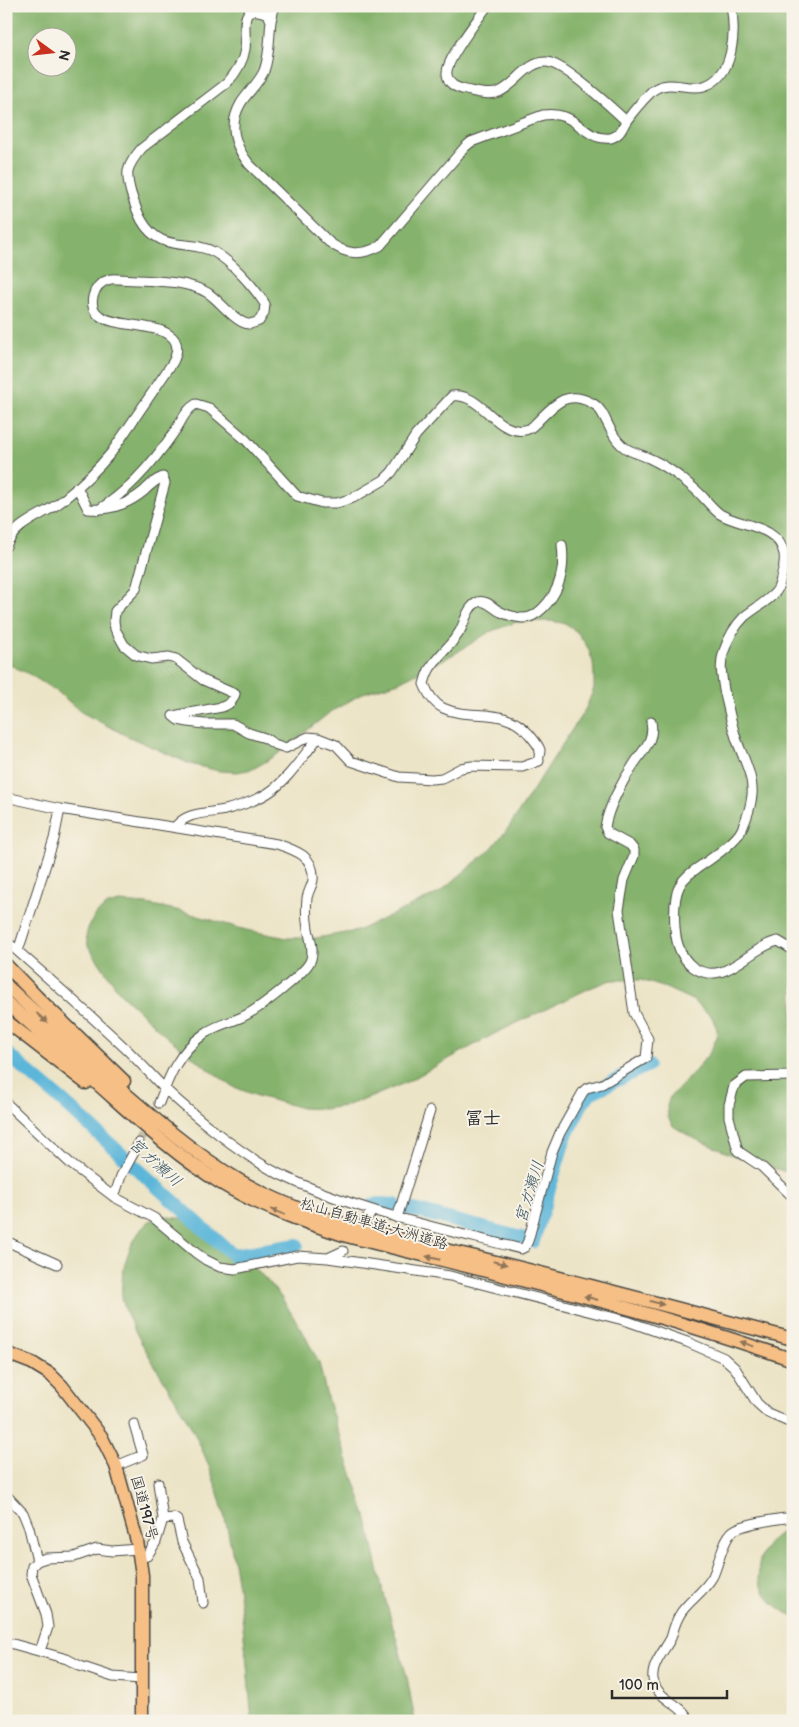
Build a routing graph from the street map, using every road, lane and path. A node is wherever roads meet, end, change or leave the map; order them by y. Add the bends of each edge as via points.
1 (248, 6) edge
2 (274, 6) edge
3 (487, 6) edge
4 (731, 6) edge
5 (246, 16) junction
6 (271, 21) junction
7 (626, 121) junction
8 (77, 487) junction
9 (98, 510) junction
10 (562, 545) dead end
11 (6, 546) edge
12 (651, 722) dead end
13 (318, 738) junction
14 (6, 797) edge
15 (60, 809) junction
16 (175, 827) junction
17 (6, 941) edge
18 (793, 950) edge
19 (18, 951) junction
20 (6, 965) edge
21 (6, 985) edge
22 (6, 1002) edge
23 (6, 1021) edge
24 (793, 1076) edge
25 (165, 1088) junction
26 (6, 1103) edge
27 (160, 1103) tunnel mouth
28 (430, 1111) dead end
29 (139, 1143) tunnel mouth
30 (188, 1161) junction
31 (226, 1172) junction
32 (114, 1197) junction
33 (793, 1197) edge
34 (373, 1211) junction
35 (397, 1218) junction
36 (365, 1220) dead end
37 (6, 1241) edge
38 (343, 1251) dead end
39 (328, 1258) junction
40 (57, 1264) dead end
41 (793, 1339) edge
42 (6, 1352) edge
43 (793, 1360) edge
44 (134, 1424) dead end
45 (793, 1424) edge
46 (116, 1466) junction
47 (158, 1483) dead end
48 (6, 1494) edge
49 (793, 1517) edge
50 (163, 1519) junction
51 (139, 1553) junction
52 (36, 1561) junction
53 (203, 1603) dead end
54 (6, 1642) edge
55 (40, 1651) junction
56 (141, 1679) junction
57 (142, 1721) edge
58 (689, 1721) edge

1 - 5 street
2 - 6 street
3 - 7 street via 447,68 451,84 484,93 499,92 534,65 547,62 561,67
4 - 7 street via 729,60 719,78 703,87 665,85 654,90
5 - 6 street via 259,10 268,14
5 - 8 street via 246,47 236,74 142,148 133,158 127,178 136,209 149,232 163,240 198,246 227,261 266,304 264,314 259,321 242,322 210,295 184,284 119,279 100,283 92,304 98,315 110,322 166,332 177,346 177,354 111,453
6 - 7 street via 268,59 260,78 236,113 234,139 249,164 339,250 367,252 380,246 471,142 543,115 567,117 594,136 604,138 619,133
8 - 9 street via 88,509
8 - 11 street via 62,502 19,527
9 - 13 street via 116,508 163,477 165,483 136,589 115,611 115,629 124,645 136,655 176,659 203,680 235,694 228,705 173,716 188,722 233,724 286,748 308,738
9 - 18 street via 112,502 142,474 190,407 196,404 209,408 246,440 297,496 322,503 337,503 353,498 384,480 416,435 452,396 459,395 475,402 506,427 523,431 531,429 563,399 574,397 593,403 601,410 609,430 628,449 678,476 721,514 768,533 784,551 785,562 778,590 743,618 733,631 720,668 731,720 751,786 752,796 742,830 678,886 674,915 678,946 686,961 702,972 723,972 768,943 778,941
10 - 13 street via 564,558 558,587 551,600 528,618 502,612 486,602 475,603 460,631 429,670 424,684 430,698 442,708 492,715 510,720 525,730 540,751 539,761 522,767 472,766 432,780 400,778 351,761 336,745
12 - 35 street via 653,730 648,744 625,780 606,818 605,827 608,833 634,850 618,910 634,1013 648,1039 646,1058 583,1092 552,1152 525,1247 521,1249
13 - 16 street via 282,784 246,804 190,815
14 - 15 street
15 - 16 street
15 - 19 street via 54,839
16 - 25 street via 277,844 299,852 310,862 313,873 306,909 313,948 305,970 261,1005 203,1034 182,1055
17 - 19 street
19 - 25 street via 83,1008
20 - 31 highway via 138,1094
21 -> 31 highway, 松山自動車道;大洲道路 via 161,1124
22 - 30 highway, 松山自動車道;大洲道路 via 131,1115
23 - 30 highway
24 - 33 street via 746,1077 734,1086 729,1105 738,1151 762,1167
25 - 27 street
25 - 34 street via 237,1148 278,1173
26 - 32 street via 72,1166
28 - 35 street
29 - 32 street
43 -> 30 highway, 松山自動車道;大洲道路 via 699,1328 310,1224 261,1205
31 -> 41 highway, 松山自動車道;大洲道路 via 288,1204 350,1225
32 - 39 street via 154,1218 196,1253 220,1267 235,1269 298,1256
34 - 35 street
34 - 36 street
37 - 40 street
38 - 39 street
39 - 45 street via 450,1276 636,1324 687,1342 724,1358 768,1414
42 - 46 highway, 国道197号 via 32,1363 62,1386 101,1436
44 - 46 street via 143,1455
46 - 51 highway, 国道197号
47 - 50 street
48 - 52 street via 23,1513
49 - 58 street via 733,1531 705,1588 679,1615 652,1678 656,1689 685,1711
50 - 51 street via 156,1542 147,1556
50 - 53 street via 177,1520 182,1542 200,1578
51 - 52 street via 97,1549 74,1557
51 - 56 highway, 国道197号 via 142,1575
52 - 55 street via 31,1574 48,1627
54 - 55 street
55 - 56 street via 114,1677
56 - 57 highway, 国道197号

